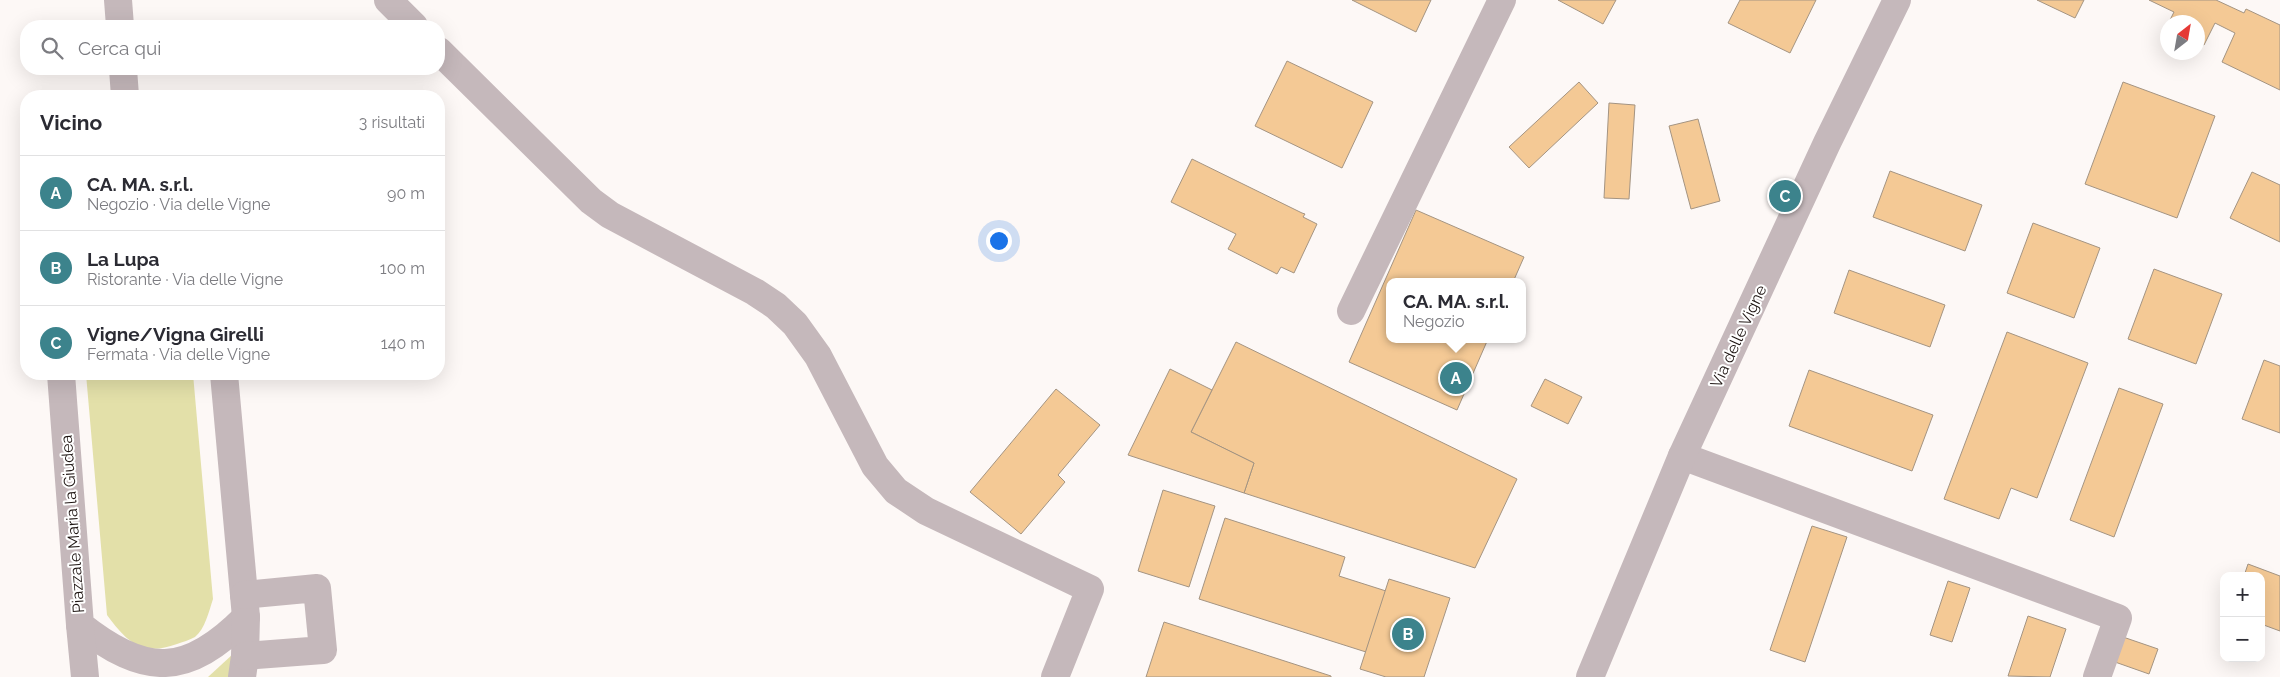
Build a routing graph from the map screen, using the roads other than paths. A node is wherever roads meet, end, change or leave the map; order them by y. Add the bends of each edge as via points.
1 (118, 0) edge
2 (388, 0) edge
3 (1502, 0) edge
4 (1896, 0) edge
5 (120, 20) edge
6 (408, 20) edge
7 (445, 57) edge
8 (123, 75) edge
9 (125, 90) edge
10 (1351, 311) dead end
11 (61, 380) edge
12 (225, 380) edge
13 (1682, 456) junction
14 (245, 606) junction
15 (80, 624) junction
16 (243, 667) edge
17 (85, 677) edge
18 (1055, 677) edge
19 (1590, 677) edge
20 (2097, 677) edge

1 - 5 street
2 - 6 street
3 - 10 street
4 - 13 street, Via delle Vigne
7 - 18 street via 591,201 610,215 755,292 795,324 818,356 875,466 896,491 926,511 1090,589
8 - 9 street
11 - 15 street, Piazzale Maria la Giudea
12 - 14 street
13 - 19 street, Via delle Vigne
13 - 20 street via 2118,618
14 - 15 street, Piazzale Maria la Giudea via 217,648 200,661 165,671 134,665 116,656
14 - 16 street
14 - 16 street via 317,588 323,650
15 - 17 street

